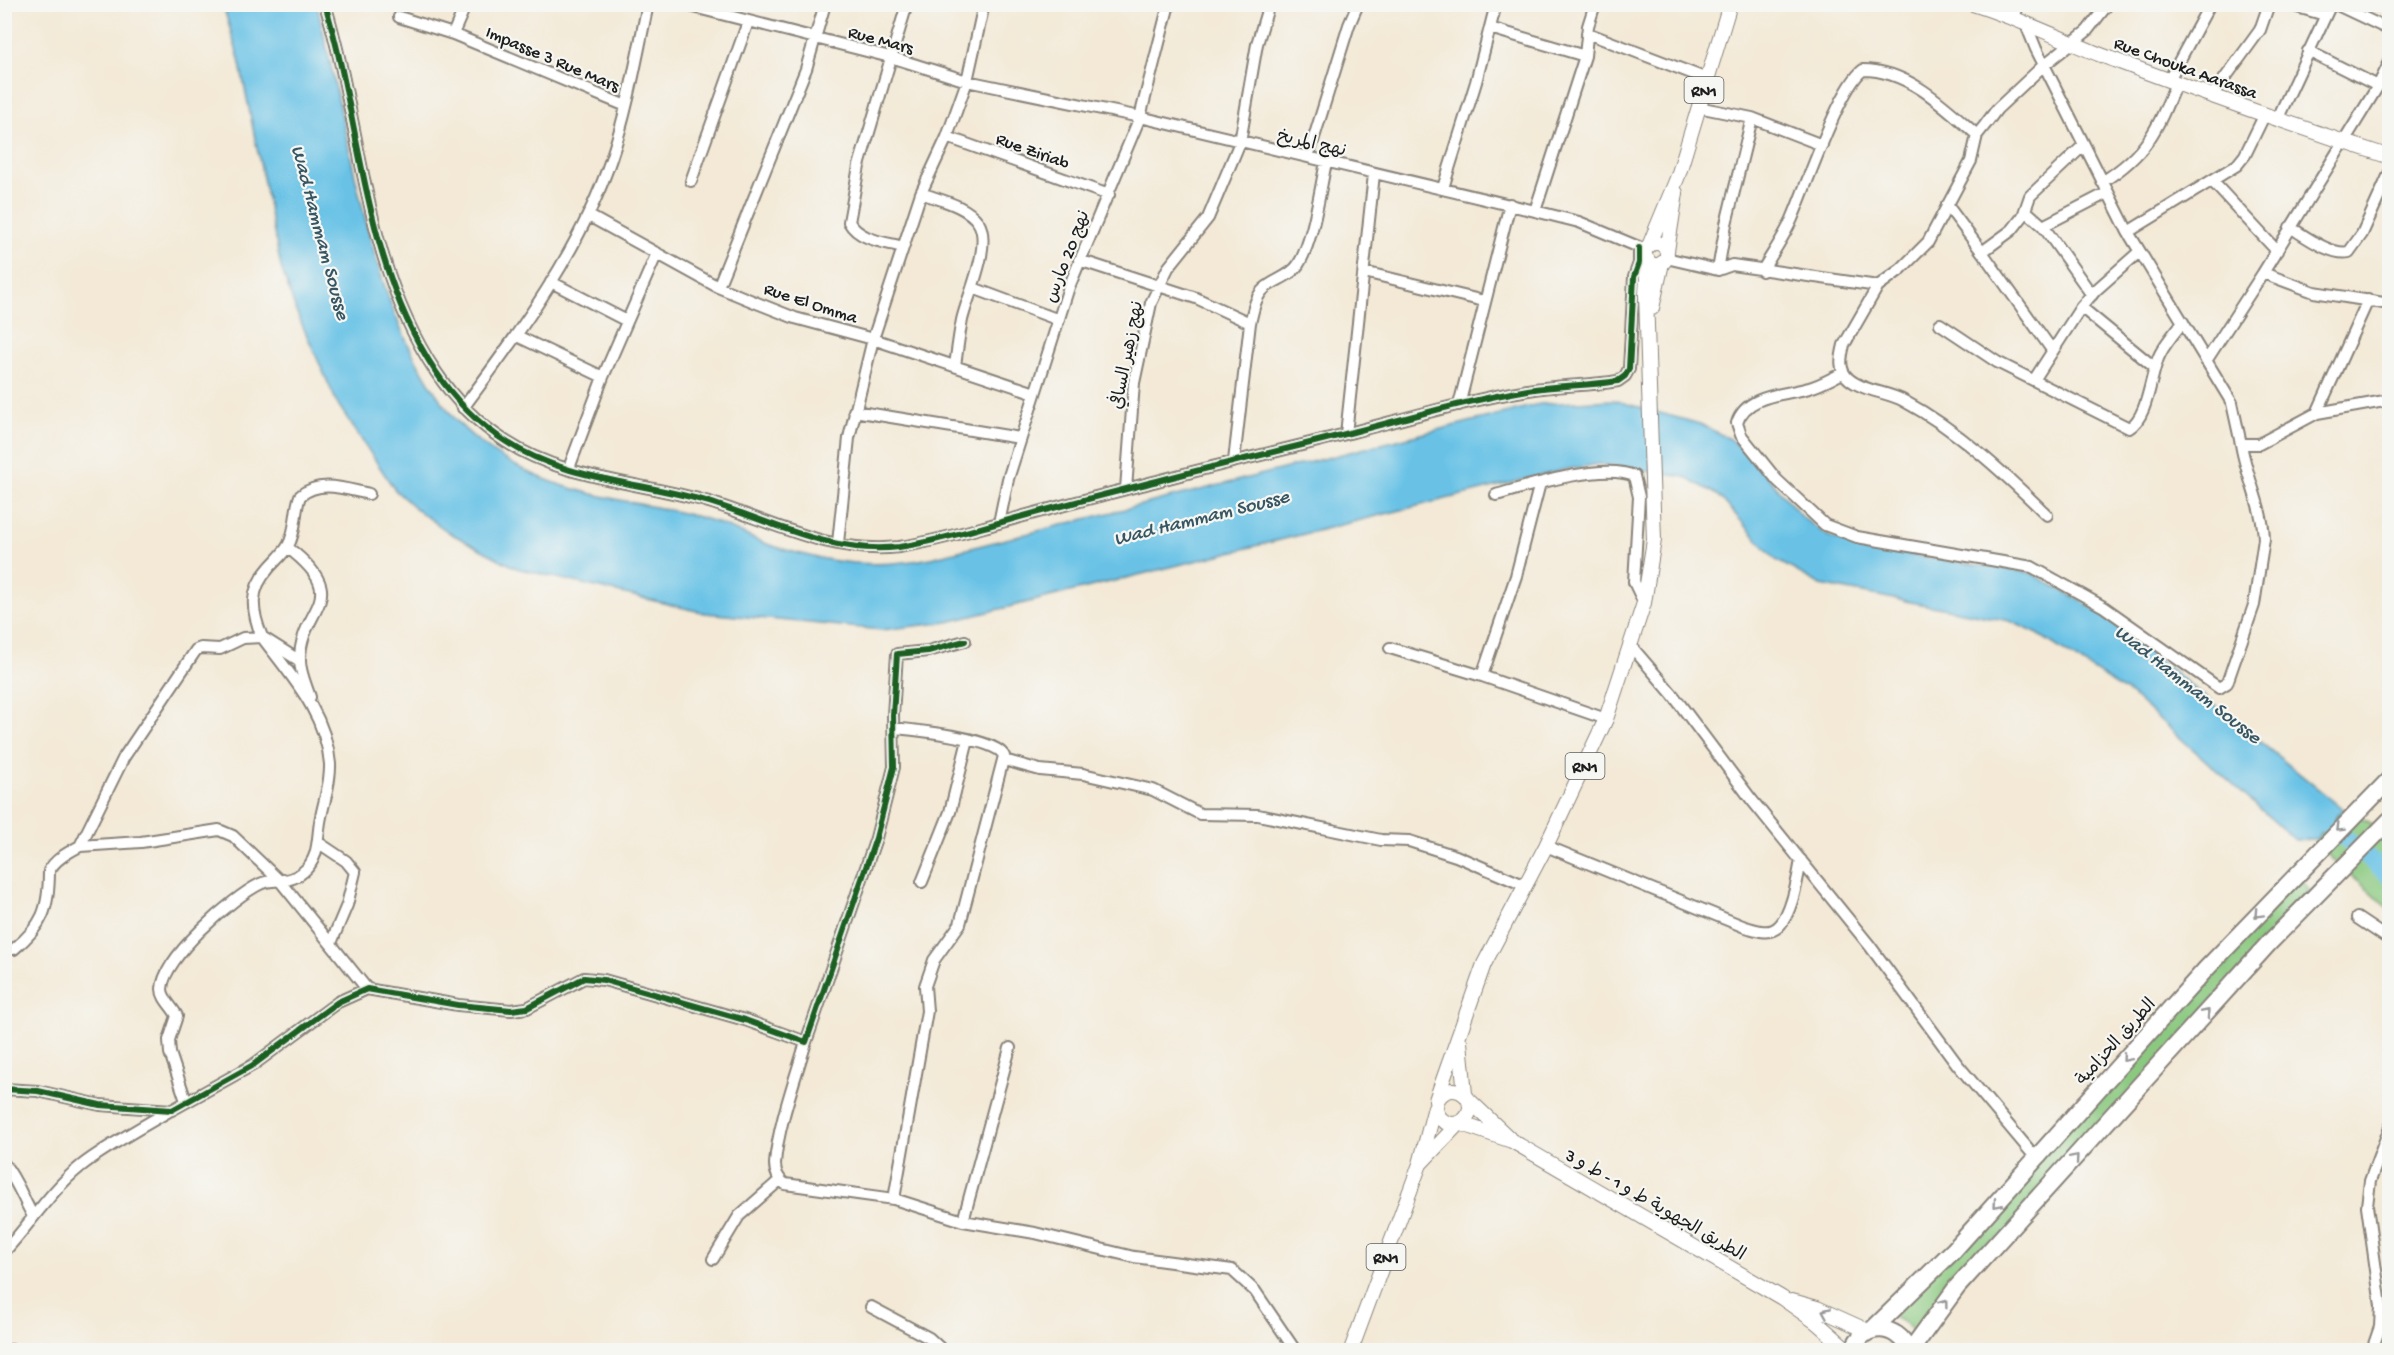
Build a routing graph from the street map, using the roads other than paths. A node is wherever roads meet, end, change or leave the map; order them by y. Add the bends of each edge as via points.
1 (325, 4) edge
2 (466, 4) edge
3 (648, 4) edge
4 (682, 4) edge
5 (825, 4) edge
6 (907, 4) edge
7 (984, 4) edge
8 (1169, 4) edge
9 (1269, 4) edge
10 (1358, 4) edge
11 (1496, 4) edge
12 (1595, 4) edge
13 (1730, 4) edge
14 (1973, 4) edge
15 (2108, 4) edge
16 (2210, 4) edge
17 (2269, 4) edge
18 (2287, 4) edge
19 (2333, 4) edge
20 (2020, 15) edge
21 (2325, 15) junction
22 (399, 17) dead end
23 (748, 21) junction
24 (1490, 28) junction
25 (2390, 30) edge
26 (1587, 33) junction
27 (453, 34) junction
28 (816, 38) junction
29 (2070, 42) junction
30 (2308, 51) junction
31 (1585, 56) junction
32 (894, 58) junction
33 (2390, 62) edge
34 (2044, 65) junction
35 (1707, 79) junction
36 (967, 81) junction
37 (2172, 81) junction
38 (2378, 86) junction
39 (2212, 96) junction
40 (626, 106) junction
41 (1698, 107) junction
42 (1140, 117) junction
43 (1752, 118) junction
44 (2271, 118) junction
45 (1977, 135) junction
46 (947, 136) junction
47 (1240, 142) junction
48 (2343, 142) junction
49 (1821, 145) junction
50 (2084, 145) junction
51 (1308, 157) junction
52 (2390, 157) edge
53 (1326, 162) junction
54 (2390, 172) edge
55 (1374, 174) junction
56 (1678, 176) junction
57 (691, 181) dead end
58 (2102, 182) junction
59 (2213, 182) junction
60 (1443, 188) junction
61 (921, 193) junction
62 (2107, 193) junction
63 (1108, 195) junction
64 (1510, 204) junction
65 (1947, 205) junction
66 (1535, 210) junction
67 (2025, 210) junction
68 (589, 216) junction
69 (2043, 226) junction
70 (2290, 227) junction
71 (2128, 232) junction
72 (903, 247) junction
73 (1645, 251) junction
74 (2277, 251) junction
75 (1982, 252) junction
76 (2139, 252) junction
77 (657, 253) junction
78 (1665, 257) junction
79 (1079, 260) junction
80 (1718, 270) junction
81 (1762, 271) junction
82 (1364, 272) junction
83 (2263, 273) junction
84 (551, 282) junction
85 (1159, 285) junction
86 (1878, 286) junction
87 (718, 287) junction
88 (973, 288) junction
89 (2092, 295) junction
90 (2368, 300) junction
91 (1484, 301) junction
92 (2390, 304) edge
93 (2081, 307) junction
94 (1059, 320) junction
95 (627, 321) junction
96 (1647, 321) junction
97 (2183, 322) junction
98 (1250, 323) junction
99 (1941, 324) dead end
100 (517, 336) junction
101 (873, 339) junction
102 (2052, 350) junction
103 (2206, 361) junction
104 (955, 366) junction
105 (2154, 367) junction
106 (1843, 373) junction
107 (603, 376) junction
108 (2034, 380) junction
109 (1035, 393) junction
110 (2390, 400) edge
111 (1459, 405) junction
112 (463, 408) junction
113 (854, 411) junction
114 (2317, 413) junction
115 (1346, 434) junction
116 (1020, 438) junction
117 (2241, 444) junction
118 (1234, 461) junction
119 (569, 468) junction
120 (1540, 483) junction
121 (1126, 489) junction
122 (369, 494) dead end
123 (1496, 495) dead end
124 (2047, 515) dead end
125 (999, 523) junction
126 (838, 543) junction
127 (287, 547) junction
128 (1644, 603) junction
129 (262, 637) junction
130 (965, 641) dead end
131 (1631, 646) junction
132 (1390, 648) dead end
133 (300, 661) junction
134 (1482, 676) junction
135 (312, 705) junction
136 (1606, 719) junction
137 (894, 728) junction
138 (968, 740) junction
139 (1004, 760) junction
140 (2386, 783) edge
141 (2390, 820) edge
142 (319, 843) junction
143 (80, 846) junction
144 (1546, 846) junction
145 (1801, 860) junction
146 (281, 882) junction
147 (922, 882) dead end
148 (1526, 886) junction
149 (2357, 918) dead end
150 (2390, 940) edge
151 (332, 943) junction
152 (14, 949) dead end
153 (367, 989) junction
154 (1460, 1034) junction
155 (807, 1042) junction
156 (1010, 1048) dead end
157 (4, 1089) edge
158 (1467, 1097) junction
159 (186, 1101) junction
160 (1436, 1104) junction
161 (172, 1110) junction
162 (1459, 1123) junction
163 (2390, 1127) edge
164 (1512, 1141) junction
165 (2036, 1158) junction
166 (4, 1164) edge
167 (1420, 1164) junction
168 (780, 1180) junction
169 (894, 1199) junction
170 (33, 1216) junction
171 (963, 1221) junction
172 (4, 1252) edge
173 (713, 1259) dead end
174 (1782, 1298) junction
175 (871, 1307) dead end
176 (1870, 1331) junction
177 (4, 1350) edge
178 (16, 1350) edge
179 (942, 1350) edge
180 (1295, 1350) edge
181 (1351, 1350) edge
182 (1848, 1350) edge
183 (1853, 1350) edge
184 (1909, 1350) edge
185 (2372, 1350) edge

1 - 112 street via 369,206 388,270 434,370
2 - 27 street
3 - 40 street
4 - 23 street, Rue Mars
5 - 28 street
6 - 32 street
7 - 36 street
8 - 42 street, نهج 20 مارس
9 - 47 street, نهج زهير السافي via 1257,44
10 - 51 street
11 - 24 street
12 - 26 street
13 - 35 main road, RN1
14 - 20 main road, Rue Chouka Aarassa
15 - 29 street via 2086,31
16 - 37 street
17 - 39 street via 2260,30
18 - 21 street
19 - 21 street
19 - 25 street
20 - 29 main road, Rue Chouka Aarassa
20 - 34 street
21 - 30 street
22 - 27 street, Impasse 3 Rue Mars
23 - 28 street, Rue Mars
23 - 57 street
24 - 31 street
24 - 60 street
26 - 31 street
26 - 35 street
27 - 40 street, Impasse 3 Rue Mars
28 - 32 street, Rue Mars
28 - 87 street
29 - 34 street
29 - 37 main road, Rue Chouka Aarassa
30 - 38 street
30 - 44 street
31 - 66 street
32 - 36 street, Rue Mars
32 - 72 street via 860,166 849,222 861,235
33 - 38 street
34 - 45 street via 1997,109
34 - 50 street
35 - 41 main road, RN1
36 - 42 street, نهج المريخ
36 - 46 street
37 - 39 main road, Rue Chouka Aarassa
37 - 58 street via 2146,146
38 - 48 street
39 - 44 main road, Rue Chouka Aarassa
40 - 68 street
41 - 43 street
41 - 56 main road, RN1
42 - 47 street, نهج المريخ
42 - 63 street, نهج 20 مارس
43 - 49 street
43 - 80 street
44 - 48 main road, Rue Chouka Aarassa
44 - 59 street via 2241,161
45 - 49 street via 1918,87 1883,72 1863,70 1854,78
45 - 65 street via 1971,161
46 - 61 street
46 - 63 street, Rue Ziriab
47 - 51 street, نهج المريخ
47 - 85 street, نهج زهير السافي via 1208,218
48 - 52 main road, Rue Chouka Aarassa
48 - 70 street
49 - 81 street via 1791,221
50 - 58 street
50 - 67 street via 2030,196
51 - 53 street, نهج المريخ
53 - 55 street, نهج المريخ
53 - 98 street via 1299,264 1259,295
54 - 70 street via 2362,234 2349,252 2329,248
55 - 60 street, نهج المريخ
55 - 82 street
56 - 73 main road, RN1
56 - 78 main road, RN1
58 - 62 street
59 - 71 street
59 - 74 street
60 - 64 street, نهج المريخ
61 - 72 street
61 - 88 street via 952,205 977,221 982,234
62 - 69 street
62 - 71 street
63 - 79 street, نهج 20 مارس
64 - 66 street, نهج المريخ
64 - 91 street
65 - 75 street
65 - 86 street via 1928,242
66 - 73 street, نهج المريخ via 1579,222
67 - 69 street
67 - 75 street via 2012,230
68 - 77 street, Rue El Omma
68 - 84 street
69 - 89 street
70 - 74 street
71 - 76 street
72 - 101 street
73 - 78 main road via 1656,265
73 - 78 main road via 1661,244
73 - 96 main road, RN1
73 - 111 street via 1634,277 1629,369 1625,376 1618,381 1564,384
74 - 83 street
75 - 102 street
76 - 89 street
76 - 97 street
77 - 87 street, Rue El Omma
77 - 95 street
78 - 80 street
78 - 96 main road, RN1
79 - 85 street
79 - 94 street, نهج 20 مارس
80 - 81 street via 1732,265
81 - 86 street
82 - 91 street
82 - 115 street
83 - 90 street via 2314,292
83 - 103 street
84 - 95 street
84 - 100 street
85 - 98 street
85 - 121 street, نهج زهير السافي via 1148,313 1134,383
86 - 106 street via 1844,345
87 - 101 street, Rue El Omma via 795,318
88 - 94 street
88 - 104 street via 962,319
89 - 93 street
90 - 92 street
90 - 114 street
91 - 111 street
93 - 102 street
93 - 105 street
94 - 109 street, نهج 20 مارس
95 - 107 street
96 - 128 main road, RN1 via 1654,540
97 - 103 street
97 - 105 street
98 - 118 street
99 - 108 street via 1997,362
100 - 107 street
100 - 112 street
101 - 104 street, Rue El Omma
101 - 113 street
102 - 108 street
103 - 117 street via 2232,403
104 - 109 street, Rue El Omma
105 - 108 street via 2142,413 2129,428
106 - 117 street via 1810,388 1769,396 1742,412 1737,423 1741,435 1777,480 1815,518 1857,537 2032,567 2104,607 2219,688 2227,683 2241,644 2263,560 2264,528
106 - 124 street via 1850,381 1903,400 1945,427 2002,471
107 - 119 street
109 - 116 street, نهج 20 مارس
110 - 114 street
111 - 115 street
112 - 119 street via 506,442
113 - 116 street
113 - 126 street
114 - 117 street via 2259,444
115 - 118 street
116 - 125 street, نهج 20 مارس
118 - 121 street
119 - 126 street via 708,502 786,531
120 - 123 street
120 - 128 street via 1600,473 1634,476 1639,497 1634,582
120 - 134 street via 1516,576
121 - 125 street
122 - 127 street via 337,487 315,486 308,490 300,496
125 - 126 street via 897,547
127 - 129 street via 259,579 253,592
127 - 133 street via 313,569 321,592
128 - 131 main road, RN1
129 - 133 street
129 - 135 street
129 - 143 street via 243,638 220,649 201,648 190,656 124,757
130 - 137 street via 897,654
131 - 136 main road, RN1
131 - 145 street
132 - 134 street
133 - 135 street
134 - 136 street
135 - 142 street via 325,735 330,765
136 - 144 main road, RN1
137 - 138 street
137 - 155 street via 894,767 876,838
138 - 139 street via 1001,751
138 - 147 street via 950,812
139 - 148 street via 1153,790 1200,814 1258,815 1381,840 1408,841 1456,856
139 - 169 street via 960,924 934,960 925,986 927,1011
140 -> 165 highway, الطريق الحزامية via 2297,871
184 -> 141 highway via 1957,1287 2319,890
142 - 146 street via 312,862 302,873
142 - 151 street via 355,872
143 - 146 street via 141,842 219,830 233,836
143 - 152 street via 53,864 43,918
144 - 145 street via 1765,932 1780,926 1786,914
144 - 148 main road, RN1
145 - 165 street via 1957,1065
146 - 151 street
146 - 159 street via 258,885 192,936 164,980 165,999 177,1016 169,1040 170,1053
148 - 154 main road, RN1 via 1484,964
149 - 150 street
151 - 153 street
153 - 155 street via 511,1010 527,1008 584,978 604,980
153 - 159 street via 338,1002 253,1065
154 - 158 main road, RN1
154 - 160 main road, RN1
155 - 168 street via 775,1164
156 - 171 street
157 - 161 street via 38,1091 100,1105
158 - 160 main road via 1453,1089 1440,1094
158 - 162 main road, RN1 via 1470,1112
158 - 164 main road, الطريق الجهوية ط و 1 - ط و 3
159 - 161 street
160 - 162 main road via 1440,1119
160 - 167 main road, RN1
161 - 170 street via 81,1167
162 - 164 main road, الطريق الجهوية ط و 1 - ط و 3
162 - 167 main road, RN1
163 - 185 street via 2370,1182 2367,1206 2381,1306 2380,1327
164 - 174 main road, الطريق الجهوية ط و 1 - ط و 3
165 -> 176 highway, الطريق الحزامية via 1954,1250
166 - 170 street
167 - 181 main road, RN1
168 - 169 street via 795,1186
168 - 173 street via 739,1216
169 - 171 street
170 - 172 street via 24,1232
171 - 180 street via 1035,1233 1134,1257 1232,1270 1255,1291
176 -> 174 main road, الطريق الجهوية ط و 1 - ط و 3
174 - 182 main road, الطريق الجهوية ط و 1 - ط و 3
175 - 179 street via 929,1338
176 - 183 highway, الطريق الحزامية
176 - 184 highway via 1894,1332
177 - 178 street

